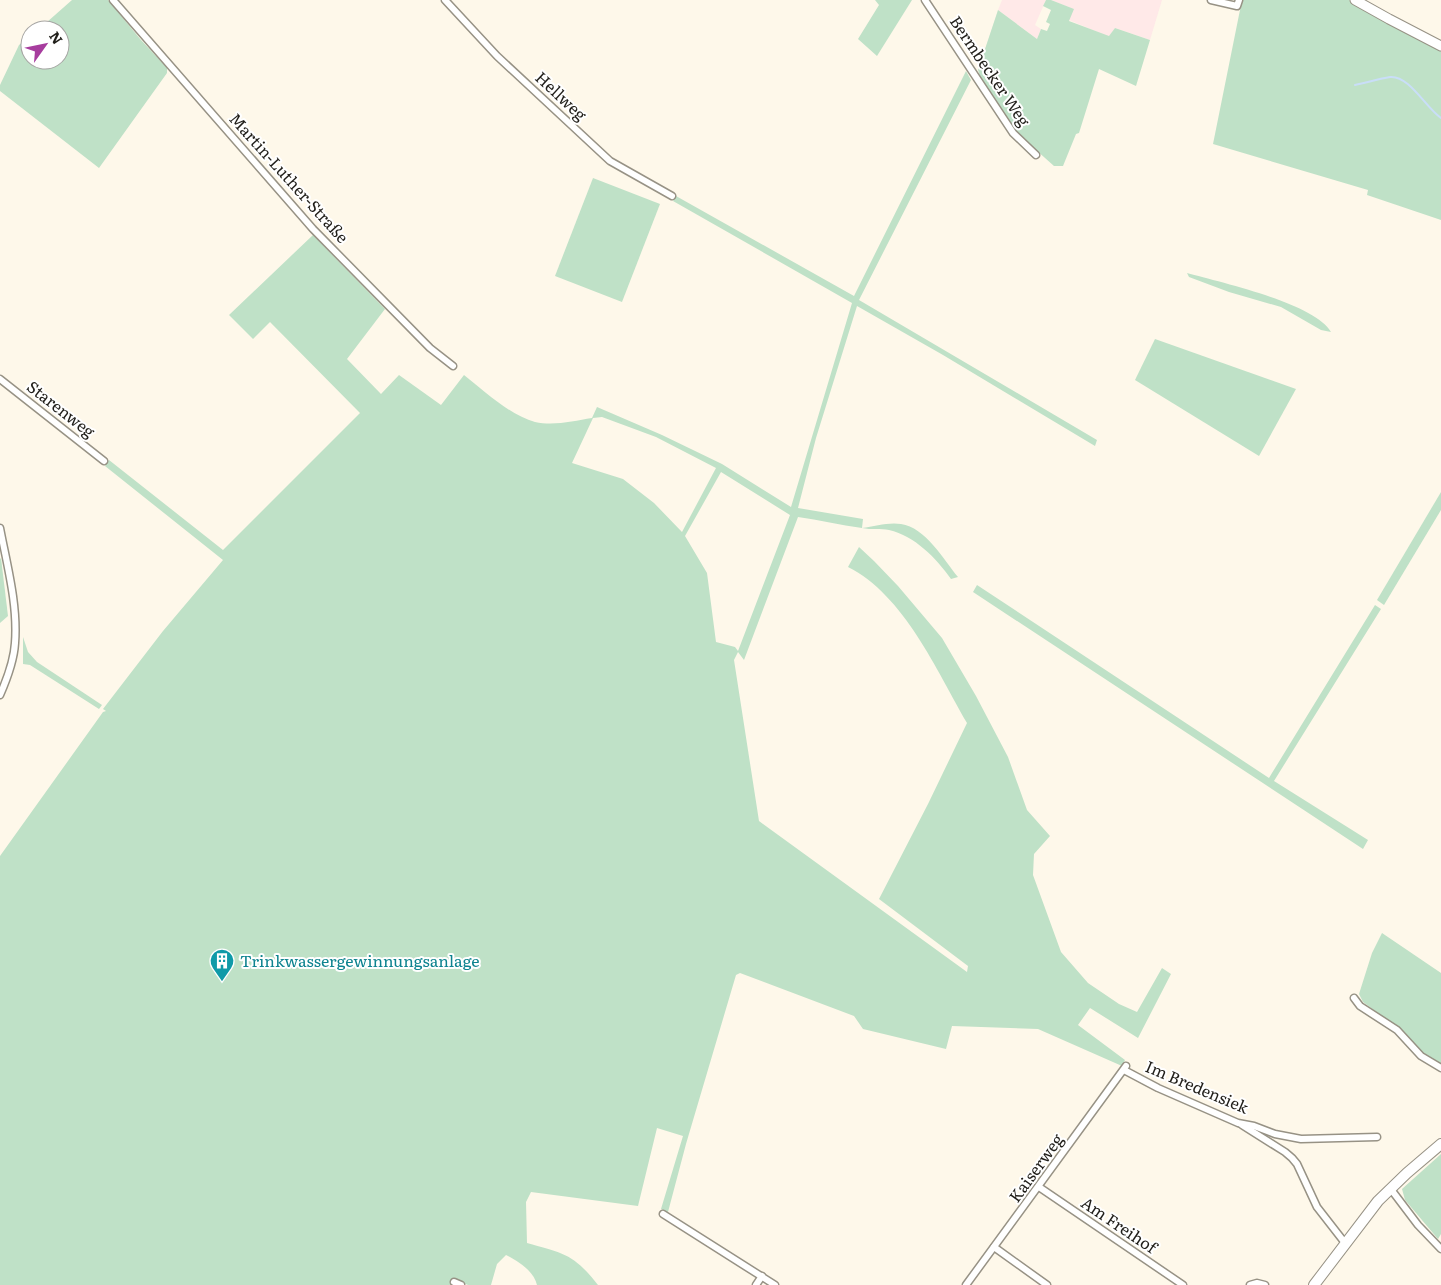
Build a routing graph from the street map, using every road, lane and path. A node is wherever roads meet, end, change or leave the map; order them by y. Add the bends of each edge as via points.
1 (113, 0) edge
2 (444, 0) edge
3 (925, 0) edge
4 (1211, 0) edge
5 (1239, 0) edge
6 (1355, 0) edge
7 (1441, 46) edge
8 (1036, 155) dead end
9 (672, 196) dead end
10 (453, 366) dead end
11 (0, 379) edge
12 (104, 461) dead end
13 (0, 528) edge
14 (0, 695) edge
15 (1354, 998) dead end
16 (1125, 1068) joint
17 (1441, 1068) edge
18 (1238, 1123) junction
19 (1377, 1137) dead end
20 (1441, 1144) edge
21 (1039, 1187) junction
22 (1390, 1188) junction
23 (664, 1214) dead end
24 (1345, 1243) junction
25 (994, 1247) junction
26 (1441, 1249) edge
27 (762, 1276) junction
28 (756, 1285) edge
29 (775, 1285) edge
30 (966, 1285) edge
31 (1047, 1285) edge
32 (1183, 1285) edge
33 (1250, 1285) edge
34 (1265, 1285) edge
35 (1314, 1285) edge

1 - 10 street, Martin-Luther-Straße via 313,229 430,348
2 - 9 street, Hellweg via 497,56 610,160
3 - 8 street, Bermbecker Weg via 1013,133
4 - 5 street via 1237,6
6 - 7 main road
11 - 12 street, Starenweg
13 - 14 street via 15,628 14,654
15 - 17 street via 1360,1006 1397,1030 1422,1056
16 - 18 street, Im Bredensiek via 1158,1088
16 - 21 street, Kaiserweg
18 - 19 street, Im Bredensiek via 1301,1139
18 - 24 street via 1292,1158 1317,1207
20 - 22 main road
21 - 25 street, Kaiserweg
21 - 32 street, Am Freihof
22 - 24 main road
22 - 26 street
23 - 27 street
24 - 35 main road
25 - 30 street, Kaiserweg
25 - 31 street
27 - 28 street
27 - 29 street
33 - 34 street

